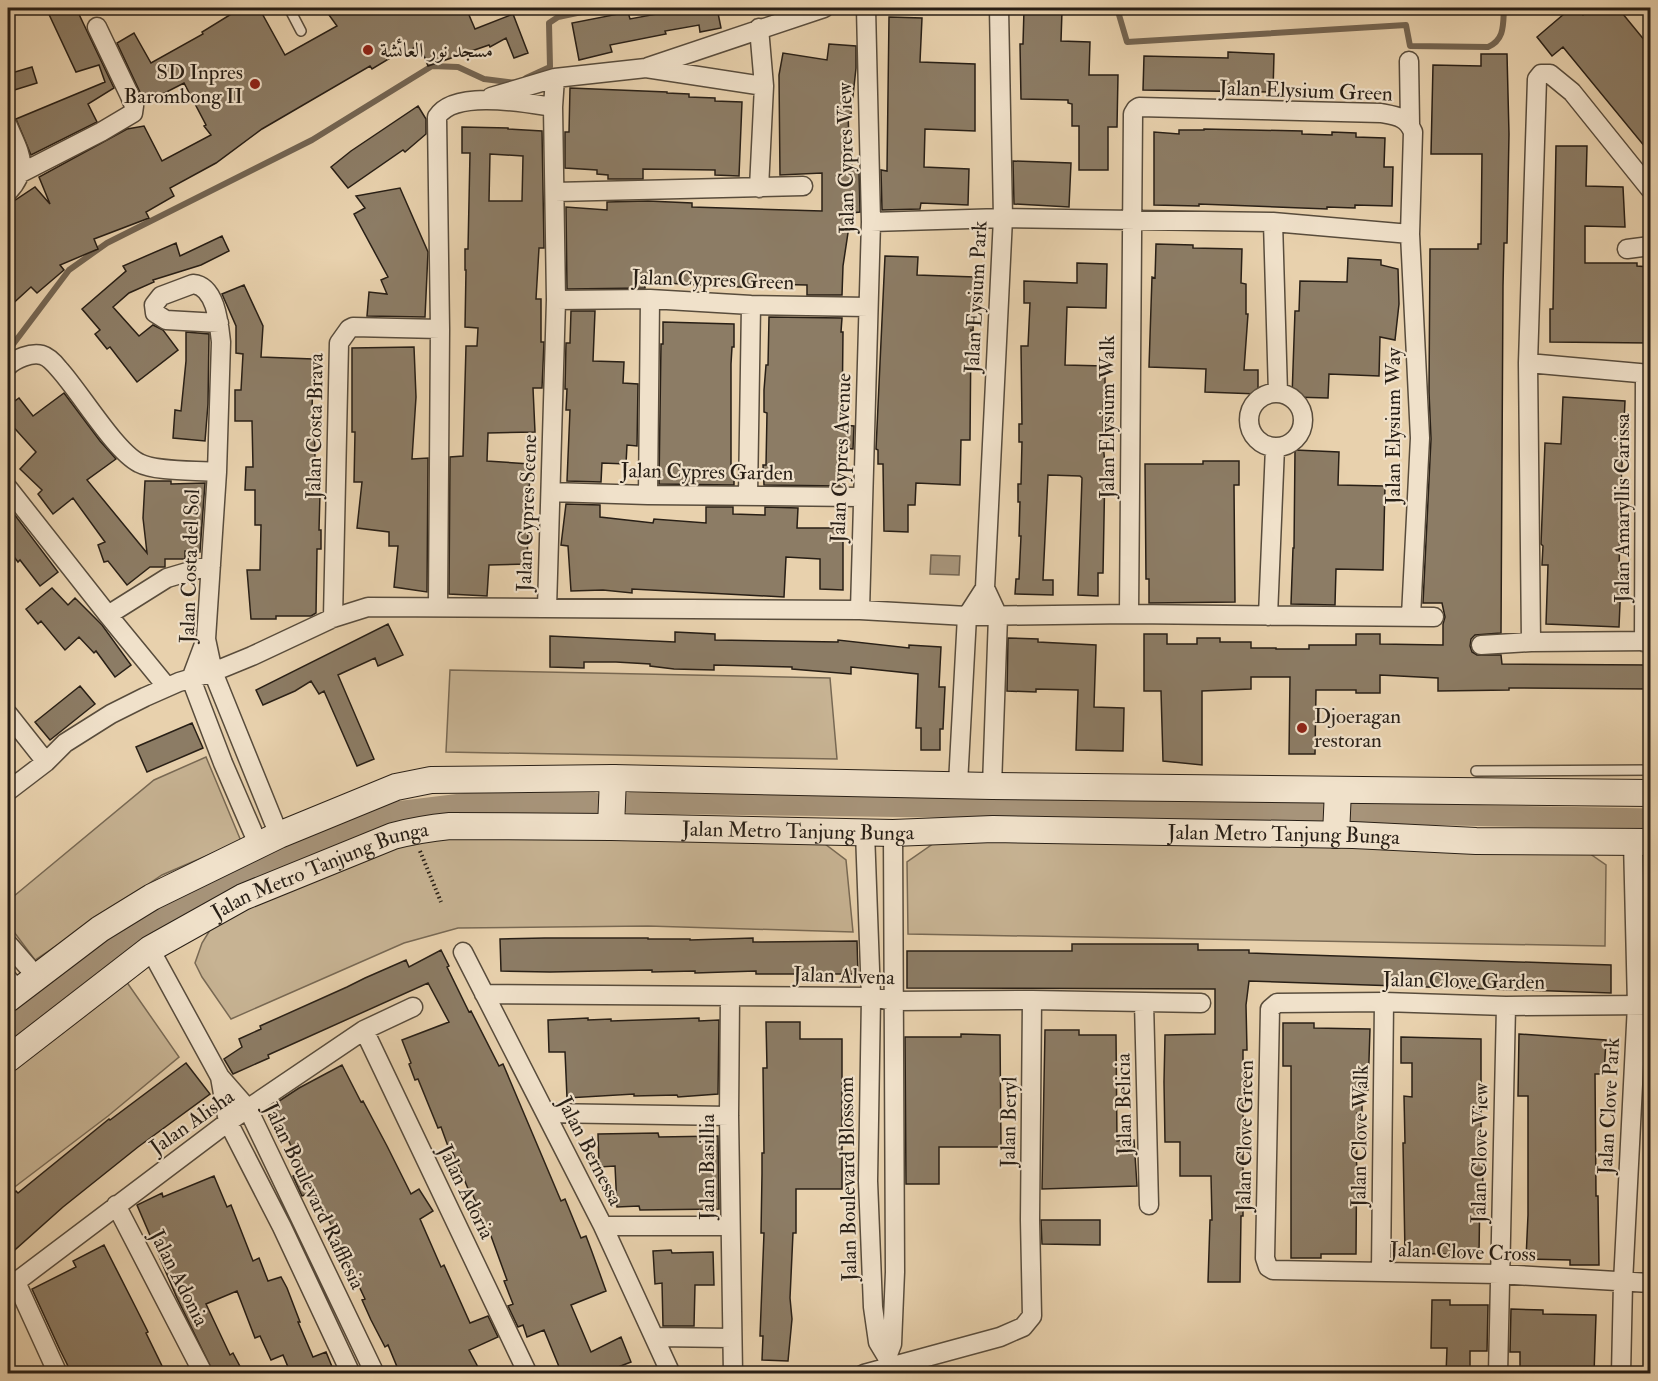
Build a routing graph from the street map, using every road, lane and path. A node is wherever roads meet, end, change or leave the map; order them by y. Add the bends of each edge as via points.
1 (289, 8) edge
2 (414, 8) edge
3 (824, 8) edge
4 (866, 8) edge
5 (999, 8) edge
6 (416, 14) dead end
7 (97, 27) dead end
8 (759, 28) junction
9 (301, 31) dead end
10 (1409, 61) dead end
11 (646, 68) junction
12 (555, 78) junction
13 (764, 86) junction
14 (484, 99) junction
15 (553, 107) junction
16 (1410, 124) junction
17 (8, 126) edge
18 (21, 173) junction
19 (803, 186) dead end
20 (759, 188) junction
21 (1650, 189) edge
22 (8, 192) edge
23 (555, 192) junction
24 (1003, 218) junction
25 (1131, 220) junction
26 (871, 222) junction
27 (1273, 222) junction
28 (1410, 234) junction
29 (1650, 246) edge
30 (1627, 249) dead end
31 (650, 299) junction
32 (556, 300) junction
33 (751, 305) junction
34 (868, 307) junction
35 (219, 323) dead end
36 (440, 329) junction
37 (1528, 363) junction
38 (8, 366) edge
39 (1648, 374) edge
40 (1278, 393) junction
41 (1275, 447) junction
42 (217, 472) junction
43 (8, 488) edge
44 (551, 492) junction
45 (648, 495) junction
46 (748, 495) junction
47 (861, 496) junction
48 (211, 566) junction
49 (985, 588) junction
50 (438, 606) junction
51 (547, 608) junction
52 (860, 610) junction
53 (1129, 614) junction
54 (108, 615) junction
55 (967, 616) junction
56 (998, 616) junction
57 (1268, 616) junction
58 (1411, 616) junction
59 (1434, 617) dead end
60 (333, 618) junction
61 (206, 639) junction
62 (1531, 642) junction
63 (1647, 642) edge
64 (1481, 645) dead end
65 (213, 672) junction
66 (191, 679) junction
67 (167, 687) junction
68 (8, 714) edge
69 (46, 762) junction
70 (1650, 770) edge
71 (1476, 771) dead end
72 (613, 778) junction
73 (958, 784) junction
74 (992, 786) junction
75 (1338, 790) junction
76 (8, 791) edge
77 (1650, 793) edge
78 (611, 827) junction
79 (412, 831) junction
80 (865, 832) junction
81 (893, 833) junction
82 (1336, 835) junction
83 (269, 839) junction
84 (1642, 841) edge
85 (441, 902) dead end
86 (8, 944) edge
87 (150, 949) junction
88 (463, 952) dead end
89 (17, 986) edge
90 (484, 993) junction
91 (730, 996) junction
92 (871, 997) junction
93 (1032, 1000) junction
94 (895, 1001) junction
95 (1144, 1002) junction
96 (1384, 1002) junction
97 (1201, 1003) dead end
98 (1276, 1003) joint
99 (1644, 1005) edge
100 (1506, 1006) junction
101 (413, 1007) dead end
102 (364, 1030) junction
103 (8, 1059) edge
104 (220, 1077) junction
105 (248, 1109) junction
106 (546, 1113) junction
107 (729, 1116) junction
108 (228, 1122) junction
109 (868, 1180) junction
110 (893, 1186) junction
111 (116, 1205) junction
112 (1149, 1205) dead end
113 (603, 1226) junction
114 (730, 1226) junction
115 (1273, 1270) joint
116 (1381, 1270) junction
117 (1499, 1274) junction
118 (1623, 1283) junction
119 (1650, 1283) edge
120 (12, 1285) edge
121 (656, 1338) junction
122 (732, 1338) junction
123 (888, 1362) junction
124 (203, 1373) edge
125 (58, 1374) edge
126 (351, 1374) edge
127 (375, 1374) edge
128 (528, 1374) edge
129 (671, 1374) edge
130 (733, 1374) edge
131 (864, 1374) edge
132 (1498, 1374) edge
133 (1621, 1374) edge

1 - 9 lane
2 - 6 path
3 - 8 street
4 - 26 street, Jalan Cypres View
5 - 24 street, Jalan Eysium Park
7 - 18 street via 130,96 133,113
8 - 11 street
8 - 13 street
10 - 16 street
11 - 12 street
11 - 13 street
12 - 14 street
12 - 15 street, Jalan Cypres Scene
13 - 20 street
14 - 15 street
14 - 36 street via 445,109 437,117
15 - 23 street, Jalan Cypres Scene
16 - 25 street, Jalan Elysium Green via 1403,117 1382,113 1139,107 1133,114
16 - 28 street, Jalan Elysium Green
17 - 18 street via 22,161
18 - 22 street
19 - 20 street
20 - 23 street
21 - 37 street via 1572,92 1550,74 1541,74 1537,79
23 - 32 street, Jalan Cypres Scene
24 - 25 street
24 - 26 street
24 - 49 street, Jalan Eysium Park
25 - 27 street
25 - 53 street, Jalan Elysium Walk
26 - 34 street, Jalan Cypres View
27 - 28 street
27 - 40 street
28 - 58 street, Jalan Elysium Way via 1420,438
29 - 30 street
31 - 32 street, Jalan Cypres Green
31 - 33 street, Jalan Cypres Green
31 - 45 street
32 - 44 street, Jalan Cypres Scene
33 - 34 street, Jalan Cypres Green
33 - 46 street
34 - 47 street, Jalan Cypres Avenue
35 - 42 street
36 - 50 street
36 - 60 street, Jalan Costa Brava via 353,327 339,343
37 - 39 street
37 - 62 street
38 - 42 street, Jalan Costa del Sol via 16,359 41,355 46,358 66,377 122,449 140,463
39 - 63 street, Jalan Amaryllis Carissa
40 - 41 street via 1295,400 1303,417 1293,442
40 - 41 street via 1269,393 1255,402 1248,418 1253,435 1266,446
41 - 57 street
42 - 48 street, Jalan Costa del Sol
43 - 54 street
44 - 45 street, Jalan Cypres Garden
44 - 51 street, Jalan Cypres Scene
45 - 46 street, Jalan Cypres Garden
46 - 47 street, Jalan Cypres Garden
47 - 52 street, Jalan Cypres Avenue
48 - 54 street via 167,578
48 - 61 street, Jalan Costa del Sol
49 - 55 street
49 - 56 street
50 - 51 street
50 - 60 street via 368,607
51 - 52 street, Jalan Cypres Scene
52 - 55 street, Jalan Cypres Scene
53 - 56 street, Jalan Cypres Scene
53 - 57 street, Jalan Cypres Scene
54 - 67 street
55 - 56 street, Jalan Cypres Scene
55 - 73 street
56 - 74 street
57 - 58 street, Jalan Cypres Scene
58 - 59 street, Jalan Cypres Scene
60 - 65 street
61 - 65 street, Jalan Costa del Sol
61 - 66 street
62 - 63 street
62 - 64 street
65 - 66 street
65 - 83 street, Jalan Costa del Sol
66 - 67 street
66 - 83 street via 223,763
67 - 69 street via 111,714 65,743
68 - 69 street
69 - 76 street
70 - 71 lane
72 - 73 main road
72 - 78 main road
72 - 83 main road via 431,780 396,787
73 - 74 main road
74 - 75 main road
75 - 77 main road
75 - 82 main road
78 - 79 main road, Jalan Metro Tanjung Bunga via 450,826
78 - 80 main road, Jalan Metro Tanjung Bunga
79 - 85 path
79 - 87 main road, Jalan Metro Tanjung Bunga via 243,897
80 - 81 main road, Jalan Metro Tanjung Bunga
80 - 92 street, Jalan Boulevard Blossom
81 - 82 main road, Jalan Metro Tanjung Bunga via 993,829
81 - 94 street
82 - 84 main road, Jalan Metro Tanjung Bunga via 1476,841
83 - 89 main road via 120,915
84 - 99 street, Jalan Clove Park
86 - 89 street
87 - 103 main road, Jalan Metro Tanjung Bunga
87 - 104 street
88 - 90 street, Jalan Bernessa
90 - 91 street, Jalan Alvena
90 - 106 street, Jalan Bernessa
91 - 92 street, Jalan Alvena
91 - 107 street, Jalan Basillia
92 - 94 street, Jalan Alvena
92 - 109 street, Jalan Boulevard Blossom
93 - 94 street, Jalan Alvena
93 - 95 street, Jalan Alvena
93 - 123 street, Jalan Beryl via 1032,1316 1028,1323 1000,1337
94 - 110 street
95 - 97 street, Jalan Alvena
95 - 112 street, Jalan Belicia
96 - 98 street, Jalan Clove Garden
96 - 100 street, Jalan Clove Garden
96 - 116 street, Jalan Clove Walk
98 - 115 street, Jalan Clove Green via 1270,1008 1265,1246 1266,1263
99 - 100 street, Jalan Clove Garden
99 - 118 street, Jalan Clove Park
100 - 117 street, Jalan Clove View
101 - 102 street, Jalan Alisha
102 - 105 street, Jalan Alisha
102 - 128 street, Jalan Adoria
104 - 105 street, Jalan Boulevard Rafflesia
104 - 108 street, Jalan Boulevard Rafflesia
105 - 108 street, Jalan Alisha
105 - 127 street, Jalan Boulevard Rafflesia
106 - 107 street
106 - 113 street, Jalan Bernessa
107 - 114 street, Jalan Basillia
108 - 111 street, Jalan Alisha
108 - 126 street, Jalan Boulevard Rafflesia
109 - 110 street
109 - 123 street, Jalan Boulevard Blossom via 873,1307 878,1342
110 - 123 street via 895,1272
111 - 120 street, Jalan Alisha
111 - 124 street, Jalan Adonia
113 - 114 street
113 - 121 street, Jalan Bernessa
114 - 122 street, Jalan Basillia
115 - 116 street, Jalan Clove Cross
116 - 117 street, Jalan Clove Cross
117 - 118 street, Jalan Clove Cross
117 - 132 street, Jalan Clove View
118 - 119 street, Jalan Clove Cross
118 - 133 street, Jalan Clove Park
120 - 125 street
121 - 122 street
121 - 129 street, Jalan Bernessa
122 - 130 street, Jalan Basillia
123 - 131 street

